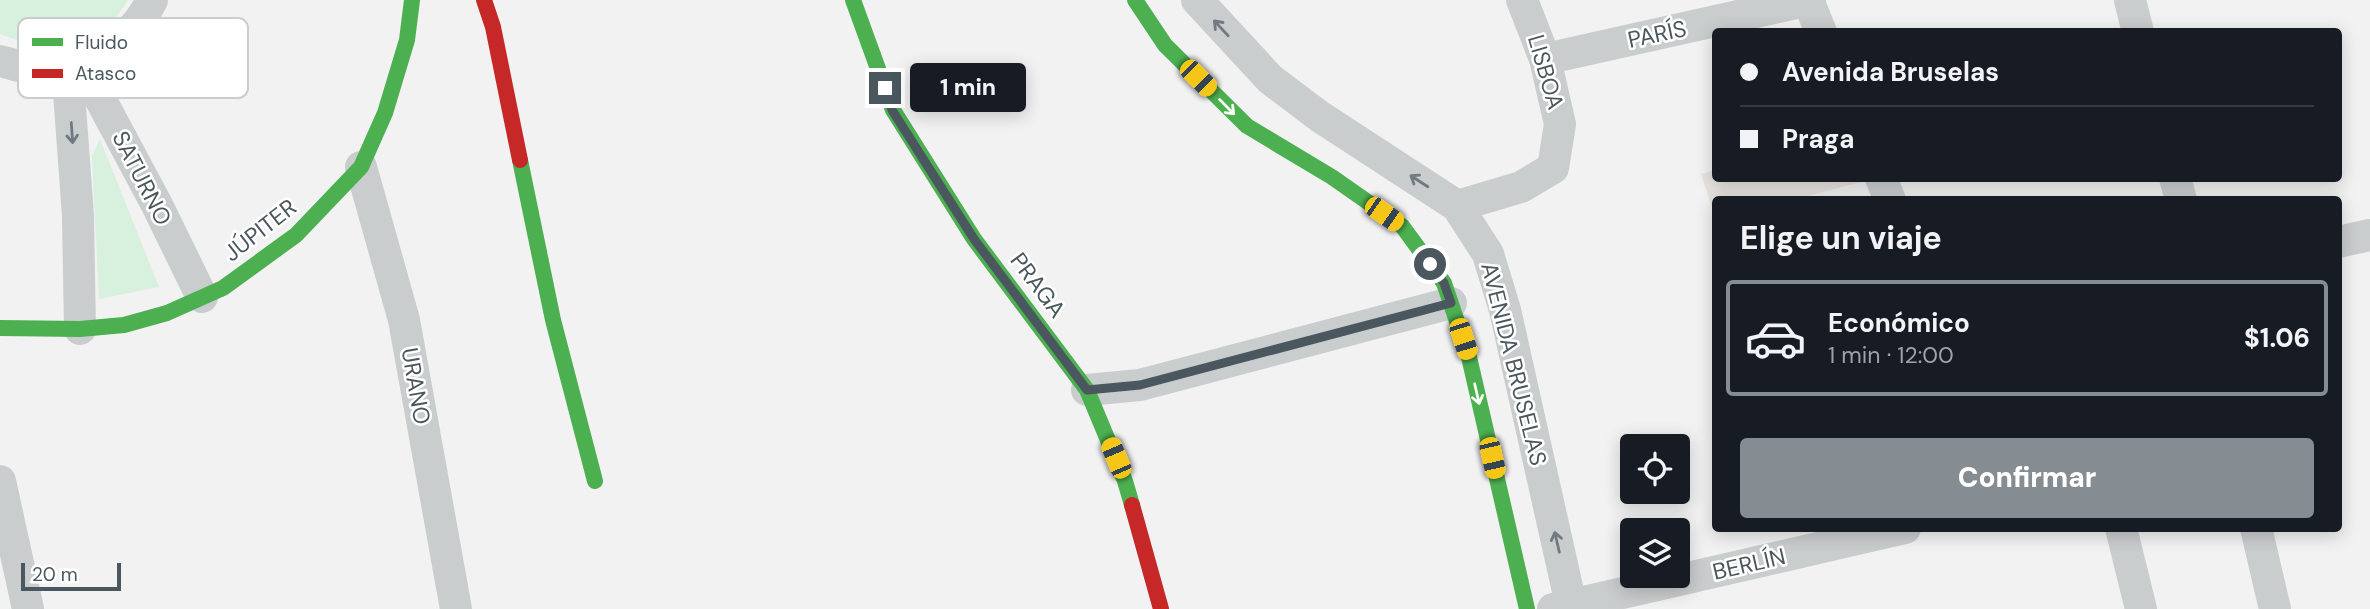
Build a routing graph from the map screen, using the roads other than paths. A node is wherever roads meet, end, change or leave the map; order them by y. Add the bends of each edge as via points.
1 (152, 0) edge
2 (412, 0) edge
3 (484, 0) edge
4 (853, 0) edge
5 (1135, 0) edge
6 (1197, 0) edge
7 (1522, 0) edge
8 (1809, 0) edge
9 (2130, 0) edge
10 (142, 18) edge
11 (1820, 28) edge
12 (2137, 28) edge
13 (1545, 59) junction
14 (0, 61) edge
15 (18, 66) edge
16 (74, 98) edge
17 (94, 98) edge
18 (361, 167) junction
19 (1457, 206) junction
20 (2370, 235) edge
21 (2342, 241) edge
22 (201, 298) junction
23 (1451, 303) junction
24 (0, 328) edge
25 (80, 329) junction
26 (1087, 390) junction
27 (0, 481) edge
28 (595, 481) dead end
29 (1888, 532) edge
30 (2122, 532) edge
31 (2257, 532) edge
32 (1565, 607) edge
33 (28, 609) edge
34 (456, 609) edge
35 (1161, 609) edge
36 (1527, 609) edge
37 (2141, 609) edge
38 (2275, 609) edge

1 - 10 street
2 - 18 street, JÚPITER via 407,40 385,113
3 - 28 street via 553,320
4 - 26 street, PRAGA via 892,110 974,239
5 -> 23 street, AVENIDA BRUSELAS via 1165,45 1247,126 1402,226 1444,283
19 -> 6 street, AVENIDA BRUSELAS via 1269,79
7 - 13 street, LISBOA
8 - 11 street
8 - 13 street, PARÍS
9 - 12 street
13 - 19 street, LISBOA via 1560,124 1553,168 1521,187
14 - 15 street
16 -> 25 street, SATURNO
17 - 22 street, SATURNO via 157,205
18 - 22 street, JÚPITER via 296,235
18 - 34 street, URANO via 404,320
32 -> 19 street, AVENIDA BRUSELAS via 1505,310 1488,254
20 - 21 street
22 - 25 street, JÚPITER via 124,325
23 - 26 street via 1140,385
23 -> 36 street, AVENIDA BRUSELAS via 1469,357
24 - 25 street, JÚPITER
26 - 35 street, PRAGA via 1125,481
27 - 33 street
29 - 32 street, BERLÍN
30 - 37 street
31 - 38 street

